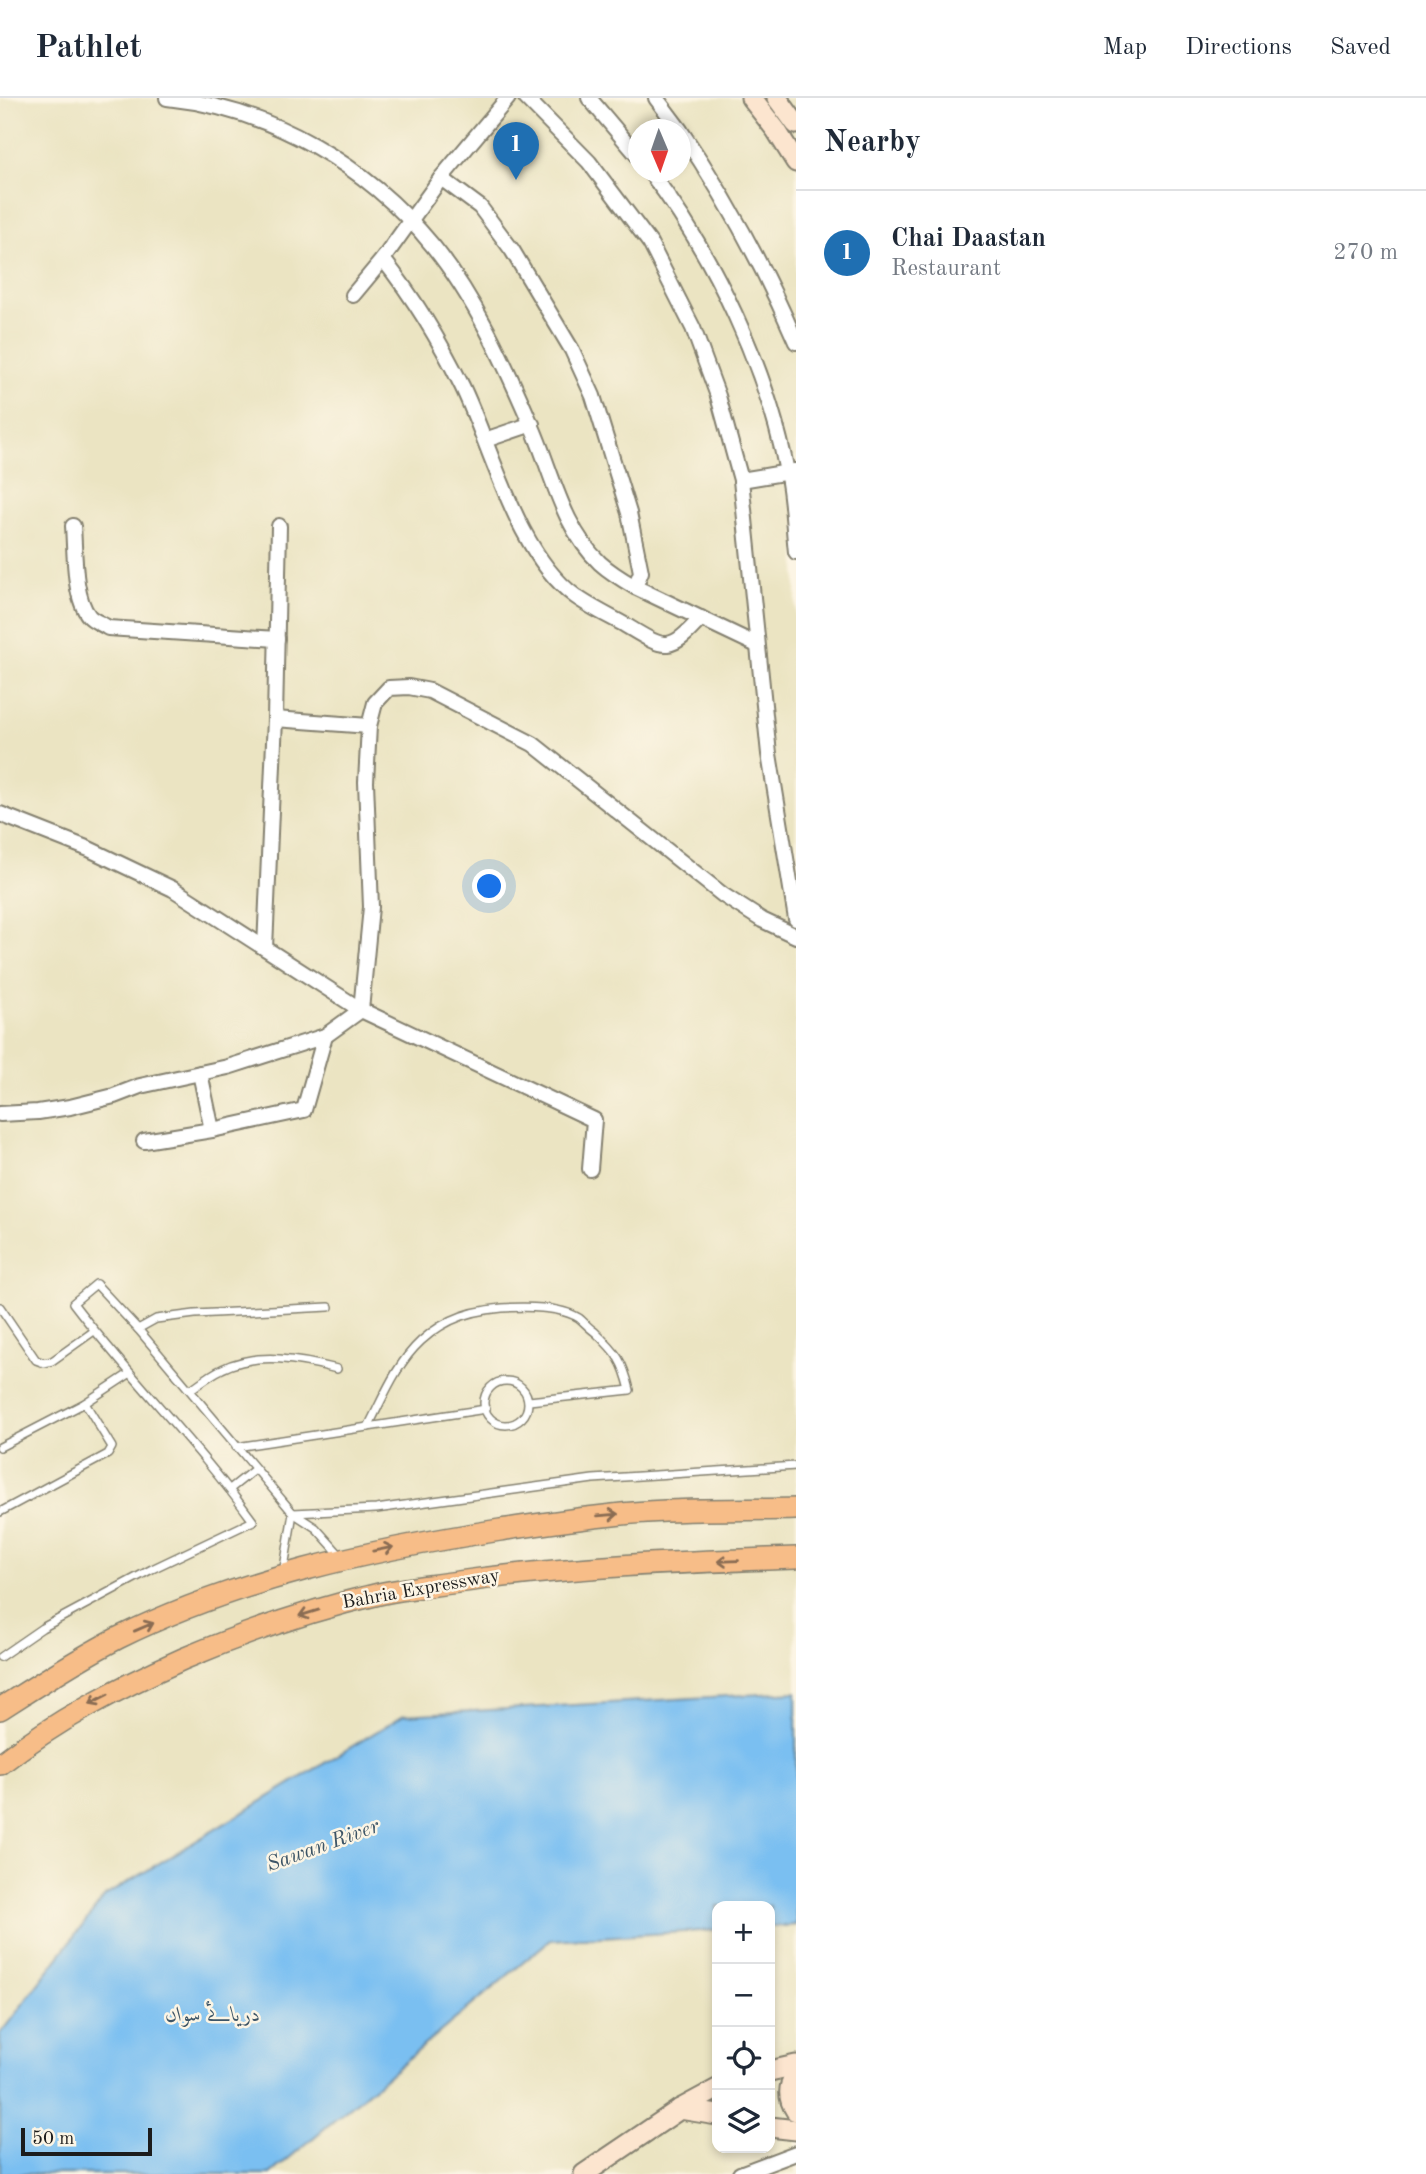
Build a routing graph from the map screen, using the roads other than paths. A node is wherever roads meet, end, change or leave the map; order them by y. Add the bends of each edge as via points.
1 (167, 98) edge
2 (508, 98) edge
3 (526, 98) edge
4 (589, 98) edge
5 (656, 98) edge
6 (751, 98) edge
7 (784, 103) edge
8 (237, 105) edge
9 (672, 119) edge
10 (796, 124) edge
11 (628, 143) edge
12 (691, 147) edge
13 (796, 162) edge
14 (441, 178) junction
15 (657, 182) edge
16 (411, 221) junction
17 (383, 259) junction
18 (353, 295) dead end
19 (796, 342) edge
20 (532, 425) junction
21 (485, 440) junction
22 (792, 472) edge
23 (741, 480) junction
24 (73, 526) dead end
25 (279, 526) dead end
26 (796, 552) edge
27 (635, 587) junction
28 (701, 618) junction
29 (277, 639) junction
30 (757, 645) junction
31 (275, 719) junction
32 (369, 726) junction
33 (0, 814) edge
34 (796, 919) edge
35 (796, 936) edge
36 (265, 948) junction
37 (361, 1010) junction
38 (325, 1036) junction
39 (200, 1073) junction
40 (0, 1114) edge
41 (212, 1130) junction
42 (144, 1141) dead end
43 (590, 1169) dead end
44 (0, 1307) edge
45 (329, 1307) dead end
46 (138, 1329) junction
47 (94, 1331) junction
48 (337, 1369) dead end
49 (129, 1374) junction
50 (190, 1390) junction
51 (529, 1401) junction
52 (85, 1403) junction
53 (486, 1409) junction
54 (368, 1427) junction
55 (0, 1447) edge
56 (236, 1447) junction
57 (796, 1466) edge
58 (255, 1469) junction
59 (230, 1489) junction
60 (796, 1509) edge
61 (0, 1512) edge
62 (293, 1513) junction
63 (796, 1558) edge
64 (343, 1559) junction
65 (283, 1575) junction
66 (0, 1657) edge
67 (0, 1709) edge
68 (0, 1764) edge
69 (796, 2064) edge
70 (775, 2070) edge
71 (796, 2073) edge
72 (715, 2090) edge
73 (680, 2109) junction
74 (796, 2111) edge
75 (712, 2114) edge
76 (775, 2128) edge
77 (796, 2130) edge
78 (796, 2153) edge
79 (583, 2174) edge
80 (740, 2174) edge

1 - 8 street
2 - 14 street
3 - 23 street via 589,162 650,243 693,328
4 - 11 street
5 - 9 street
6 - 13 main road
7 - 10 main road
8 - 16 street via 362,177
12 - 19 street via 741,226
14 - 16 street
14 - 27 street via 480,207 512,250 572,350 593,396 629,513 641,572
15 - 22 street via 728,299
16 - 17 street
16 - 20 street via 435,248 472,305
17 - 18 street
17 - 21 street via 424,317
20 - 21 street
20 - 27 street via 568,521 601,563
21 - 28 street via 527,537 554,576 574,595 661,643 677,643
22 - 23 street
22 - 26 street
23 - 30 street
24 - 29 street via 80,599 89,617 108,628
25 - 29 street
27 - 28 street
28 - 30 street
29 - 31 street
30 - 34 street
31 - 32 street
31 - 36 street
32 - 35 street via 375,703 388,688 430,691 533,744 723,895
32 - 37 street via 366,782 371,907
33 - 36 street via 173,889
36 - 37 street
37 - 38 street
37 - 43 street via 594,1120
38 - 39 street
38 - 41 street via 304,1110
39 - 40 street via 70,1107
39 - 41 street
41 - 42 street
44 - 47 lane via 36,1360 44,1363
45 - 46 lane via 195,1314 156,1319
46 - 47 lane via 96,1284 73,1303
46 - 50 lane
47 - 49 lane
48 - 50 lane via 275,1359 246,1361 223,1368
49 - 52 lane
49 - 59 lane
50 - 56 lane
51 - 53 lane via 527,1413 509,1426 497,1423
51 - 53 lane via 525,1390 505,1381 486,1394
51 - 54 lane via 630,1390 615,1351 578,1317 551,1309 487,1310 447,1322 421,1341 403,1362
52 - 55 lane
52 - 61 lane via 112,1447 108,1454
53 - 54 lane
54 - 56 lane
56 - 58 lane
57 - 62 lane via 593,1479 376,1509
58 - 59 lane
58 - 62 lane
59 - 66 lane via 253,1521 66,1615
64 -> 60 main road via 591,1517
62 - 64 lane via 316,1528
62 - 65 lane
63 -> 68 main road, Bahria Expressway via 523,1573 383,1594 316,1610 248,1632 142,1677 37,1735
64 - 65 main road
67 -> 65 main road via 119,1638 192,1606
69 - 70 main road
71 - 74 main road via 789,2098
72 - 73 main road
73 - 75 main road
73 - 79 main road
76 - 77 main road
78 - 80 street

